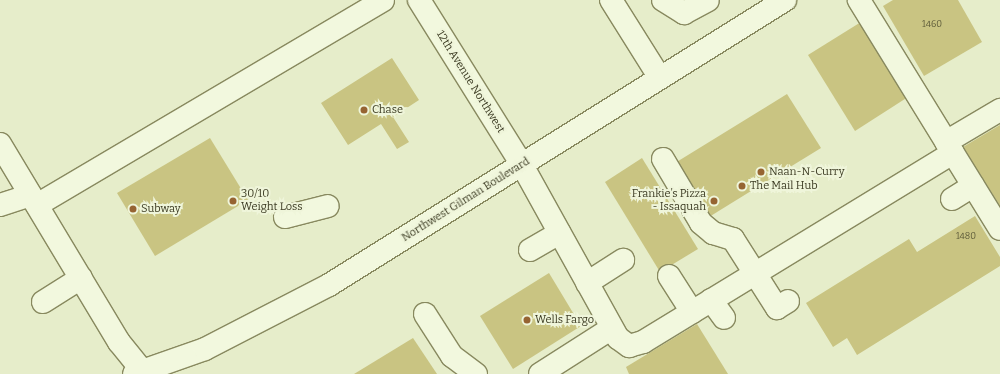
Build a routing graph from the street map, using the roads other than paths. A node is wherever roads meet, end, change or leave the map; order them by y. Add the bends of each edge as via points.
1 (383, 0) edge
2 (419, 0) edge
3 (663, 0) edge
4 (708, 0) edge
5 (784, 0) edge
6 (859, 0) edge
7 (616, 8) edge
8 (660, 78) junction
9 (1000, 110) edge
10 (0, 144) edge
11 (950, 148) junction
12 (663, 159) dead end
13 (522, 165) junction
14 (973, 186) junction
15 (952, 199) dead end
16 (34, 200) junction
17 (0, 205) edge
18 (328, 206) dead end
19 (285, 217) dead end
20 (1000, 229) edge
21 (559, 233) junction
22 (530, 250) dead end
23 (623, 260) dead end
24 (755, 274) junction
25 (669, 276) dead end
26 (81, 278) junction
27 (587, 283) junction
28 (711, 300) junction
29 (788, 301) dead end
30 (43, 302) dead end
31 (692, 312) junction
32 (425, 314) dead end
33 (724, 318) dead end
34 (612, 328) junction
35 (141, 373) edge
36 (476, 374) edge
37 (540, 374) edge

1 - 16 street
2 - 13 street, 12th Avenue Northwest
3 - 4 street via 684,13
5 - 8 street, Northwest Gilman Boulevard
6 - 11 street
7 - 8 street
8 - 13 street, Northwest Gilman Boulevard
9 - 11 street, 12th Avenue Northwest
10 - 16 street
11 - 14 street
11 - 24 street, 12th Avenue Northwest via 908,170
12 - 24 street via 701,223 713,233 733,239
13 - 21 street, 12th Avenue Northwest
13 - 35 street, Northwest Gilman Boulevard via 291,306 206,349
14 - 15 street
14 - 20 street
16 - 17 street
16 - 26 street
18 - 19 street
21 - 22 street
21 - 27 street, 12th Avenue Northwest
23 - 27 street
24 - 28 street, 12th Avenue Northwest
24 - 29 street via 777,308
25 - 31 street
26 - 30 street
26 - 35 street via 119,342
27 - 34 street, 12th Avenue Northwest
28 - 31 street, 12th Avenue Northwest
28 - 33 street
31 - 34 street, 12th Avenue Northwest via 635,346 623,344
32 - 36 street via 452,356
34 - 37 street

